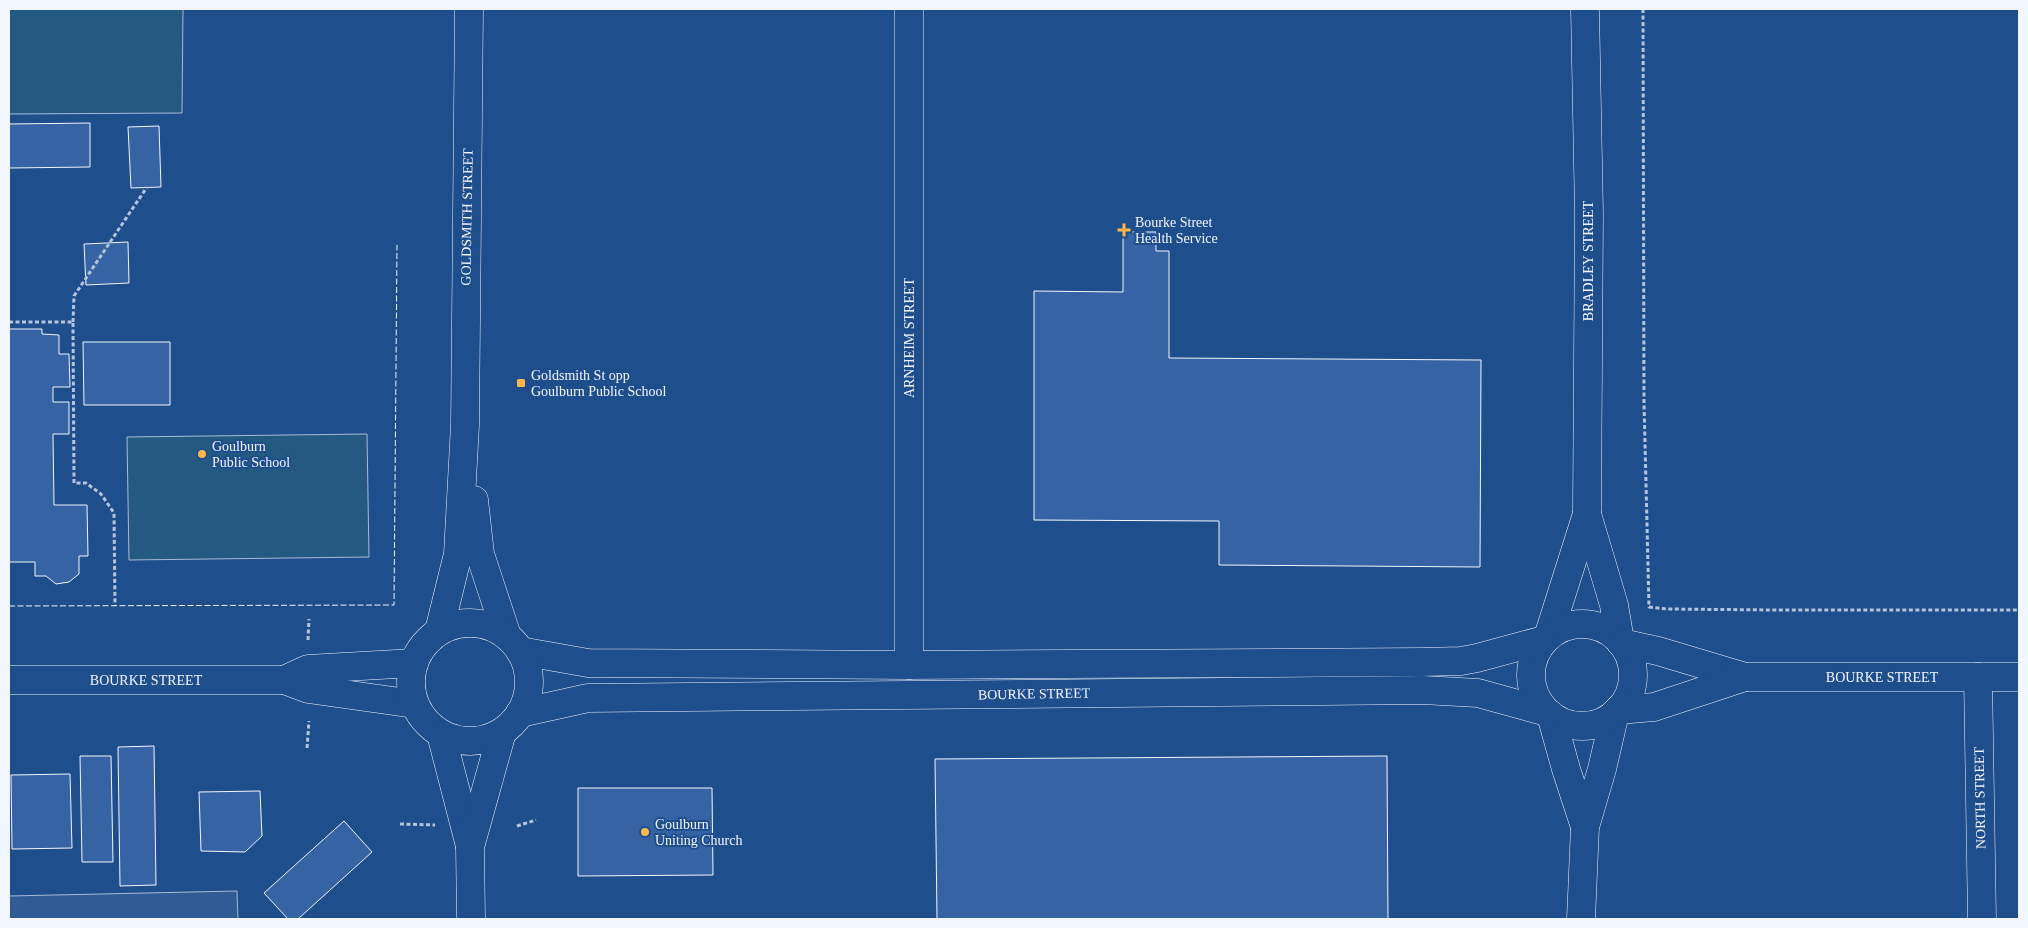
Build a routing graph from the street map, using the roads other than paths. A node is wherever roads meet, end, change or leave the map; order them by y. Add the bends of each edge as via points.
1 (469, 9) edge
2 (1585, 9) edge
3 (909, 11) dead end
4 (465, 425) junction
5 (1588, 514) junction
6 (440, 631) junction
7 (1546, 638) junction
8 (1621, 642) junction
9 (514, 644) junction
10 (414, 663) junction
11 (909, 664) junction
12 (1978, 677) junction
13 (2019, 677) edge
14 (1745, 678) junction
15 (9, 680) edge
16 (284, 680) junction
17 (415, 704) junction
18 (1616, 712) junction
19 (1549, 713) junction
20 (511, 722) junction
21 (441, 734) junction
22 (1585, 827) junction
23 (470, 847) junction
24 (471, 919) edge
25 (1581, 919) edge
26 (1982, 919) edge

1 - 4 main road, GOLDSMITH STREET
2 - 5 main road, BRADLEY STREET via 1589,214
3 - 11 main road, ARNHEIM STREET
4 - 6 main road, GOLDSMITH STREET via 458,554
4 - 9 main road, GOLDSMITH STREET via 480,554
5 - 7 main road, BRADLEY STREET
5 - 8 main road, BRADLEY STREET via 1614,604
6 - 9 main road via 467,623 481,624 495,629
6 - 10 main road via 428,640
7 - 8 main road via 1562,628 1589,624 1606,630
7 - 11 main road via 1486,657 1461,661
7 - 19 main road via 1536,653 1531,677 1534,692
8 - 14 main road, BOURKE STREET
8 - 18 main road via 1631,663 1632,677 1630,692
9 - 11 main road via 588,663
9 - 20 main road via 526,666 529,682 527,698
10 - 16 main road, BOURKE STREET via 308,669
10 - 17 main road via 411,691
12 - 13 main road, BOURKE STREET
12 - 14 main road, BOURKE STREET
12 - 26 main road, NORTH STREET
14 - 18 main road, BOURKE STREET via 1654,707
15 - 16 main road, BOURKE STREET
16 - 17 main road, BOURKE STREET via 308,689
17 - 21 main road via 425,721
18 - 19 main road via 1603,721 1583,726 1569,724
18 - 22 main road
19 - 20 main road, BOURKE STREET via 1478,693 1413,690 588,698
19 - 22 main road
20 - 21 main road via 488,739 455,740
20 - 23 main road
21 - 23 main road
22 - 25 main road
23 - 24 main road

